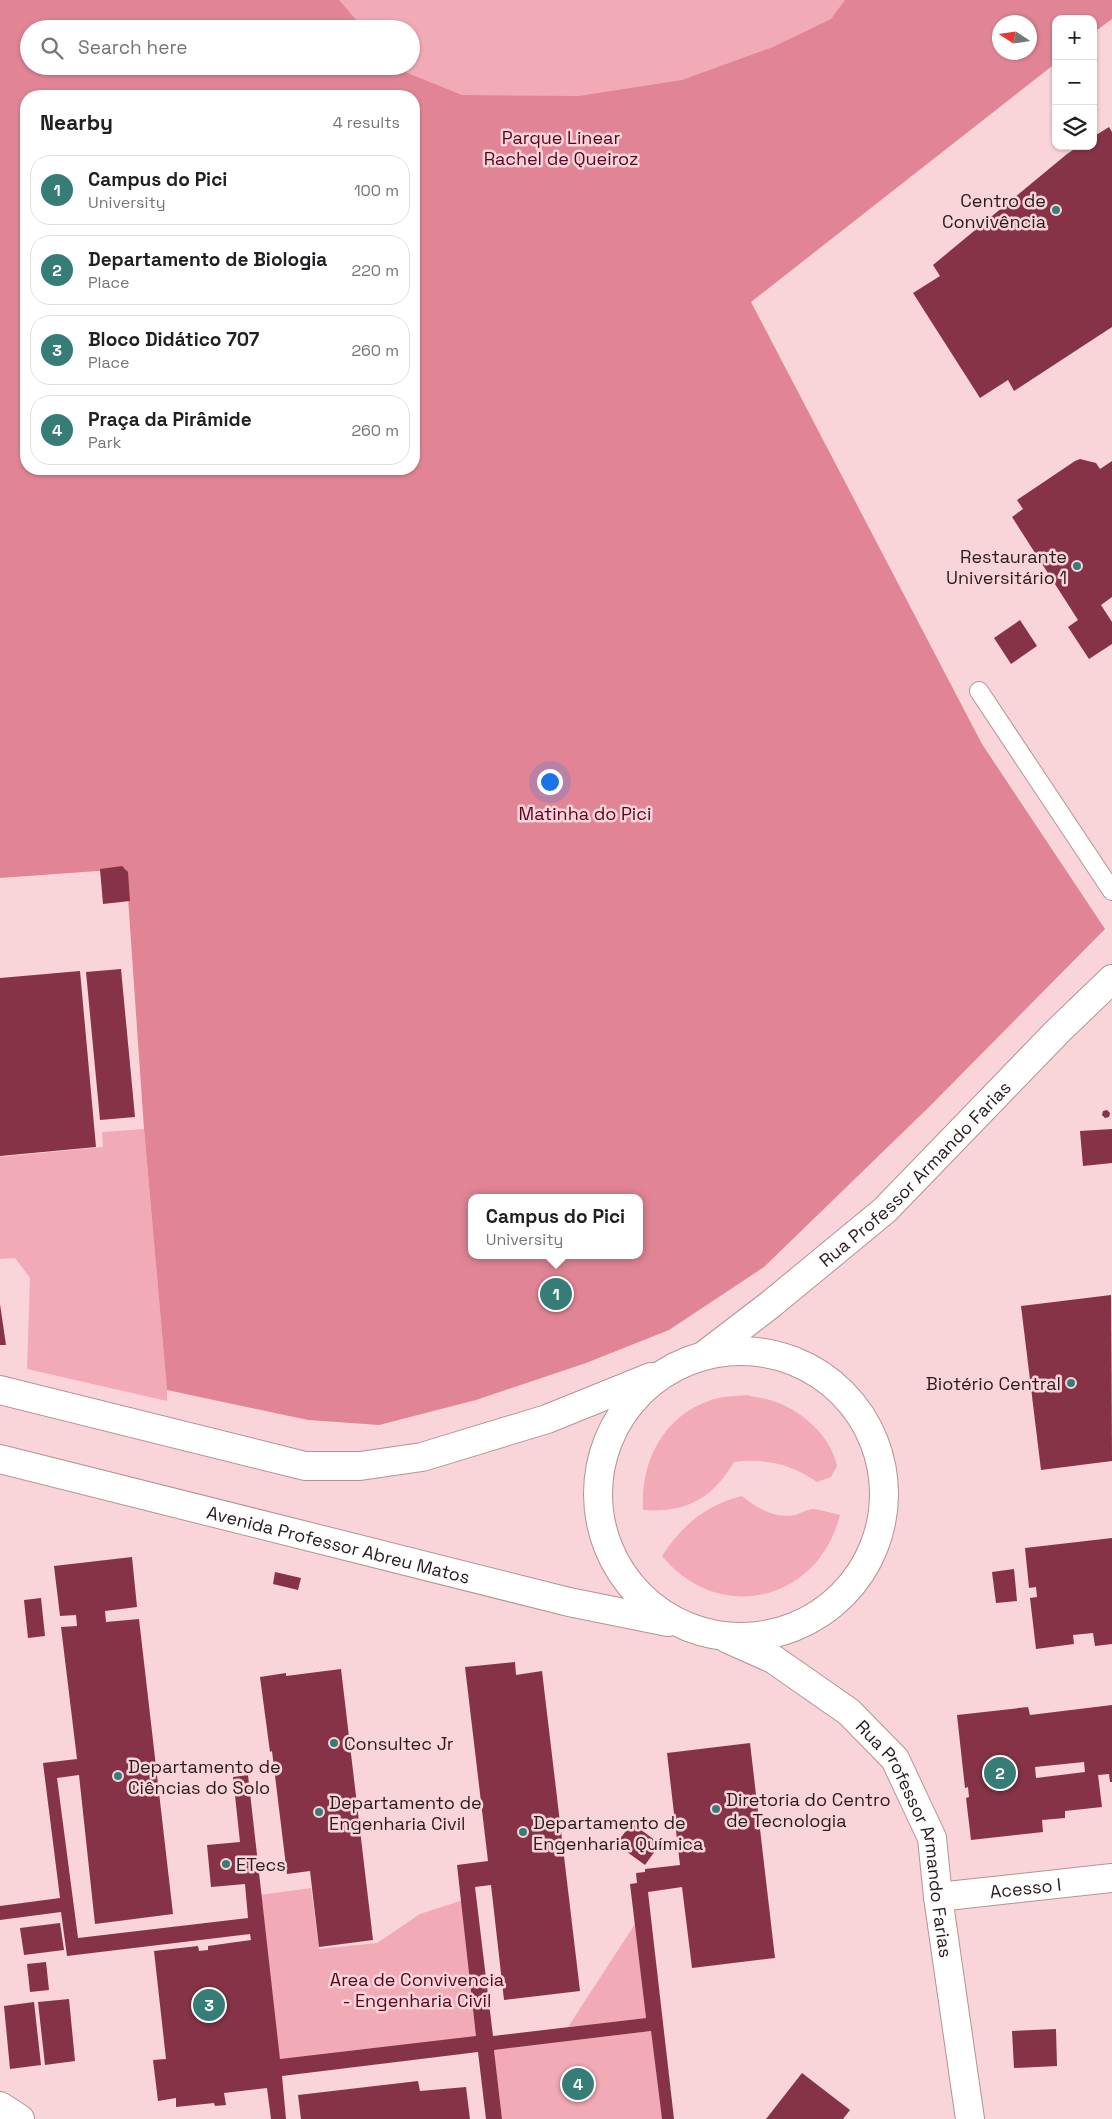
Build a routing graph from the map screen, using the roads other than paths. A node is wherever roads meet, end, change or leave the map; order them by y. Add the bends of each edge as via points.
1 (979, 691) dead end
2 (1112, 891) edge
3 (1112, 979) edge
4 (706, 1354) junction
5 (666, 1371) junction
6 (0, 1390) edge
7 (0, 1459) edge
8 (677, 1624) junction
9 (723, 1638) junction
10 (1112, 1878) edge
11 (938, 1897) junction
12 (0, 2106) edge
13 (20, 2119) edge
14 (970, 2119) edge

1 - 2 lane
3 - 4 street, Rua Professor Armando Farias via 885,1210
4 - 5 street
4 - 9 street via 731,1349 778,1354 821,1373 855,1405 877,1447 885,1494 877,1539 855,1581 821,1613 779,1633
5 - 6 street via 546,1418 422,1457 360,1466 305,1466
5 - 8 street via 645,1386 615,1425 599,1471 600,1519 616,1565 647,1603
7 - 8 street, Avenida Professor Abreu Matos via 568,1602
8 - 9 street, Rua Professor Armando Farias
9 - 11 street, Rua Professor Armando Farias via 773,1659 849,1712 895,1759 932,1838
10 - 11 street, Acesso I
11 - 14 street, Rua Professor Armando Farias
12 - 13 street

